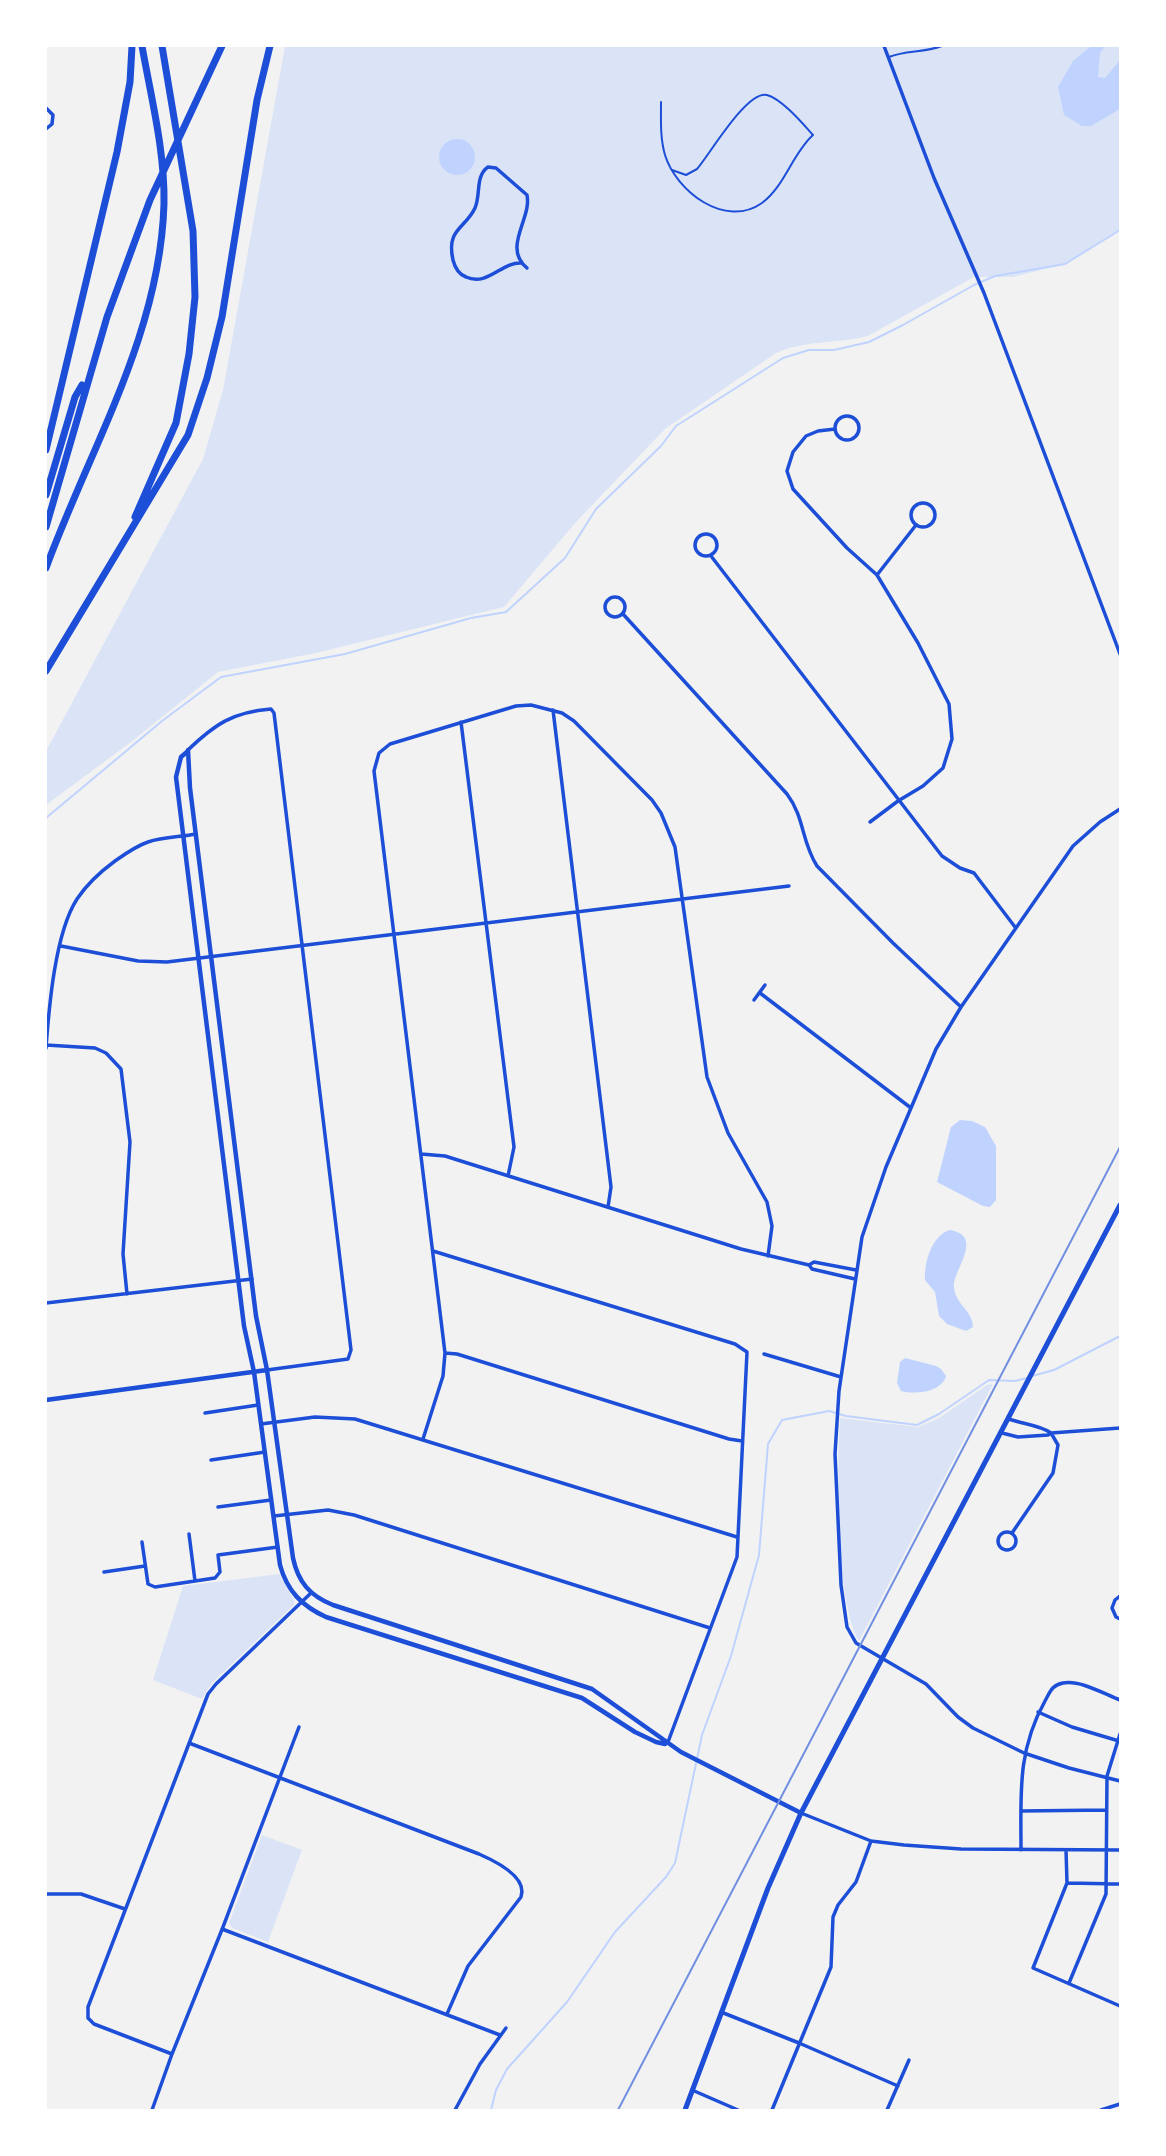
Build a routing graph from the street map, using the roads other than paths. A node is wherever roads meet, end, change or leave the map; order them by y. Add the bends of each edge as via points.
1 (132, 46) edge
2 (142, 46) edge
3 (162, 46) edge
4 (222, 46) edge
5 (271, 46) edge
6 (884, 46) edge
7 (942, 46) edge
8 (888, 58) junction
9 (661, 102) dead end
10 (46, 108) edge
11 (46, 129) edge
12 (672, 170) junction
13 (522, 263) junction
14 (527, 268) dead end
15 (89, 372) junction
16 (835, 429) junction
17 (46, 450) edge
18 (46, 495) edge
19 (916, 525) junction
20 (46, 527) edge
21 (122, 546) junction
22 (711, 556) junction
23 (46, 568) edge
24 (877, 575) junction
25 (623, 614) junction
26 (1121, 654) edge
27 (46, 671) edge
28 (553, 709) junction
29 (461, 722) junction
30 (188, 750) junction
31 (190, 788) junction
32 (178, 789) junction
33 (898, 801) junction
34 (1121, 809) edge
35 (870, 822) dead end
36 (196, 834) junction
37 (184, 836) junction
38 (789, 886) dead end
39 (683, 899) junction
40 (578, 912) junction
41 (486, 923) junction
42 (1015, 927) junction
43 (394, 934) junction
44 (61, 946) junction
45 (302, 946) junction
46 (211, 956) junction
47 (199, 958) junction
48 (765, 985) dead end
49 (760, 993) junction
50 (754, 1000) dead end
51 (961, 1007) junction
52 (46, 1046) edge
53 (225, 1063) junction
54 (211, 1065) junction
55 (911, 1108) junction
56 (421, 1154) junction
57 (238, 1171) junction
58 (225, 1173) junction
59 (508, 1176) junction
60 (1121, 1205) edge
61 (608, 1208) junction
62 (433, 1251) junction
63 (768, 1256) junction
64 (809, 1265) junction
65 (856, 1269) junction
66 (252, 1279) junction
67 (855, 1279) junction
68 (238, 1280) junction
69 (127, 1294) junction
70 (46, 1303) edge
71 (445, 1353) junction
72 (764, 1354) dead end
73 (267, 1370) junction
74 (254, 1372) junction
75 (841, 1377) junction
76 (46, 1400) edge
77 (258, 1405) junction
78 (205, 1413) dead end
79 (1009, 1419) junction
80 (275, 1422) junction
81 (261, 1424) junction
82 (1121, 1427) edge
83 (1002, 1433) junction
84 (1051, 1433) junction
85 (423, 1439) junction
86 (742, 1441) junction
87 (265, 1452) junction
88 (211, 1460) dead end
89 (271, 1500) junction
90 (218, 1507) dead end
91 (287, 1514) junction
92 (274, 1516) junction
93 (189, 1534) dead end
94 (1012, 1534) junction
95 (738, 1537) junction
96 (142, 1542) dead end
97 (278, 1547) junction
98 (145, 1566) junction
99 (104, 1572) dead end
100 (195, 1581) junction
101 (311, 1593) junction
102 (1121, 1596) edge
103 (301, 1603) junction
104 (1121, 1619) edge
105 (710, 1628) junction
106 (883, 1660) junction
107 (1121, 1700) edge
108 (1038, 1713) junction
109 (299, 1727) dead end
110 (1121, 1734) edge
111 (1119, 1741) edge
112 (189, 1743) junction
113 (667, 1744) junction
114 (1024, 1753) junction
115 (1107, 1776) junction
116 (280, 1778) junction
117 (1121, 1781) edge
118 (1106, 1810) junction
119 (1021, 1811) junction
120 (800, 1813) junction
121 (871, 1841) junction
122 (1021, 1850) junction
123 (1066, 1850) junction
124 (1106, 1850) junction
125 (1121, 1850) edge
126 (1067, 1883) junction
127 (1106, 1884) junction
128 (1121, 1884) edge
129 (46, 1894) edge
130 (125, 1909) junction
131 (222, 1928) junction
132 (1069, 1983) junction
133 (1121, 2006) edge
134 (721, 2012) junction
135 (447, 2014) junction
136 (506, 2028) dead end
137 (500, 2035) junction
138 (799, 2042) junction
139 (172, 2054) junction
140 (909, 2060) dead end
141 (898, 2086) junction
142 (692, 2090) junction
143 (1121, 2104) edge
144 (152, 2110) edge
145 (455, 2110) edge
146 (685, 2110) edge
147 (738, 2110) edge
148 (772, 2110) edge
149 (889, 2110) edge
150 (1101, 2110) edge

1 - 17 highway via 120,141
2 - 23 highway via 160,144 164,202 157,278 135,353
3 - 21 highway via 193,231 195,297 190,354 176,423
4 - 15 highway via 150,200
5 - 21 highway via 257,100 222,317 207,378 188,435
6 - 8 street
7 - 8 lane
8 - 26 street via 984,293
9 - 12 lane via 663,144
10 - 11 street via 53,115
12 - 12 lane via 705,203 731,211 748,209 770,195 813,135 777,100 760,95 747,103 697,169 686,175
13 - 13 street via 517,241 527,195 496,168 488,167 481,176 476,207 454,236 454,265 466,278 480,279
13 - 14 street
15 - 18 highway via 75,397
15 - 20 highway
16 - 16 street via 838,437 849,441 860,428 848,416 837,420
16 - 24 street via 806,436 793,452 787,471 793,489
19 - 19 street via 933,522 930,504 918,503 913,508
19 - 24 street
21 - 27 highway
22 - 22 street via 717,542 709,534 699,536 696,551
22 - 33 street
24 - 33 street via 949,704 951,739 943,768
25 - 25 street via 622,599 607,600 608,615
25 - 51 street via 788,794 817,866
28 - 29 street via 516,706
28 - 39 street via 574,721 661,813 675,847
28 - 40 street
29 - 41 street
29 - 43 street via 390,744 379,753 374,771
30 - 31 street
30 - 32 street via 177,766
30 - 45 street via 234,715 271,709 274,713
31 - 32 street
31 - 36 street
32 - 37 street
33 - 35 street
33 - 42 street via 942,856 974,873
34 - 42 street via 1073,846
36 - 37 street
36 - 46 street
37 - 44 street via 141,845 91,881 76,901
37 - 47 street
38 - 39 street
39 - 40 street
39 - 63 street via 706,1077 727,1133 767,1202 772,1226
40 - 41 street
40 - 61 street via 611,1187
41 - 43 street
41 - 59 street via 514,1147
42 - 51 street
43 - 45 street
43 - 56 street
44 - 47 street via 152,963
44 - 52 street
45 - 46 street
45 - 73 street via 351,1350 348,1359
46 - 47 street
46 - 53 street
47 - 54 street
48 - 49 street
49 - 50 street
49 - 55 street
51 - 55 street via 936,1049
52 - 69 street via 94,1048 121,1069 130,1142 123,1254
53 - 54 street
53 - 57 street
54 - 58 street
55 - 65 street via 869,1216
56 - 59 street via 445,1156
56 - 62 street
57 - 58 street
57 - 66 street
58 - 68 street
59 - 61 street
60 - 79 main road
61 - 63 street
62 - 71 street
62 - 86 street via 745,1350
63 - 64 street
64 - 65 street
64 - 67 street
65 - 67 street
66 - 68 street
66 - 73 street
67 - 75 street
68 - 69 street
68 - 74 street
69 - 70 street
71 - 85 street via 443,1376
71 - 86 street
72 - 75 street
73 - 74 street
73 - 80 street
74 - 76 street
74 - 77 street
75 - 106 street via 837,1527 846,1622 856,1643
77 - 78 street
77 - 81 street
79 - 83 main road
79 - 84 street
80 - 81 street
80 - 85 street via 346,1418
80 - 91 street
81 - 87 street
82 - 84 street
83 - 84 street via 1018,1437
83 - 106 main road
84 - 94 street via 1058,1445 1053,1473
85 - 95 street
86 - 95 street
87 - 88 street
87 - 89 street
89 - 90 street
89 - 92 street
91 - 92 street
91 - 101 street via 295,1566
91 - 105 street via 328,1510 354,1515
92 - 97 street
93 - 100 street
94 - 94 street via 1005,1532 999,1537 1003,1549 1015,1546
95 - 105 street via 734,1568
96 - 98 street
97 - 100 street via 218,1555 217,1577
97 - 103 street via 285,1581
98 - 99 street
98 - 100 street via 152,1587
101 - 103 street
101 - 113 street via 332,1605 579,1683
102 - 104 street via 1112,1608
103 - 112 street via 213,1687
103 - 113 street via 326,1617 582,1698 635,1732
105 - 113 street
106 - 114 street via 926,1684 966,1724
106 - 120 main road
107 - 108 street via 1063,1683 1053,1687
108 - 111 street
108 - 114 street
109 - 116 street
110 - 111 street
111 - 115 street
112 - 116 street
112 - 130 street
113 - 120 street
114 - 115 street
114 - 119 street
115 - 117 street
115 - 118 street
116 - 131 street
116 - 135 street via 485,1856 519,1881 521,1897 465,1970
118 - 119 street
118 - 124 street
119 - 122 street
120 - 121 street
120 - 134 main road
121 - 122 street
121 - 138 street via 856,1882 833,1917 831,1967
122 - 123 street
123 - 124 street
123 - 126 street
124 - 125 street
124 - 127 street
126 - 127 street
126 - 132 street via 1033,1968
127 - 128 street
127 - 132 street via 1106,1894
129 - 130 street via 86,1895
130 - 139 street via 87,2016 94,2024
131 - 135 street
131 - 139 street
132 - 133 street
134 - 138 street
134 - 142 main road
135 - 137 street
136 - 137 street
137 - 145 street
138 - 141 street
138 - 148 street
139 - 144 street
140 - 141 street
141 - 149 street
142 - 146 main road
142 - 147 street
143 - 150 street

